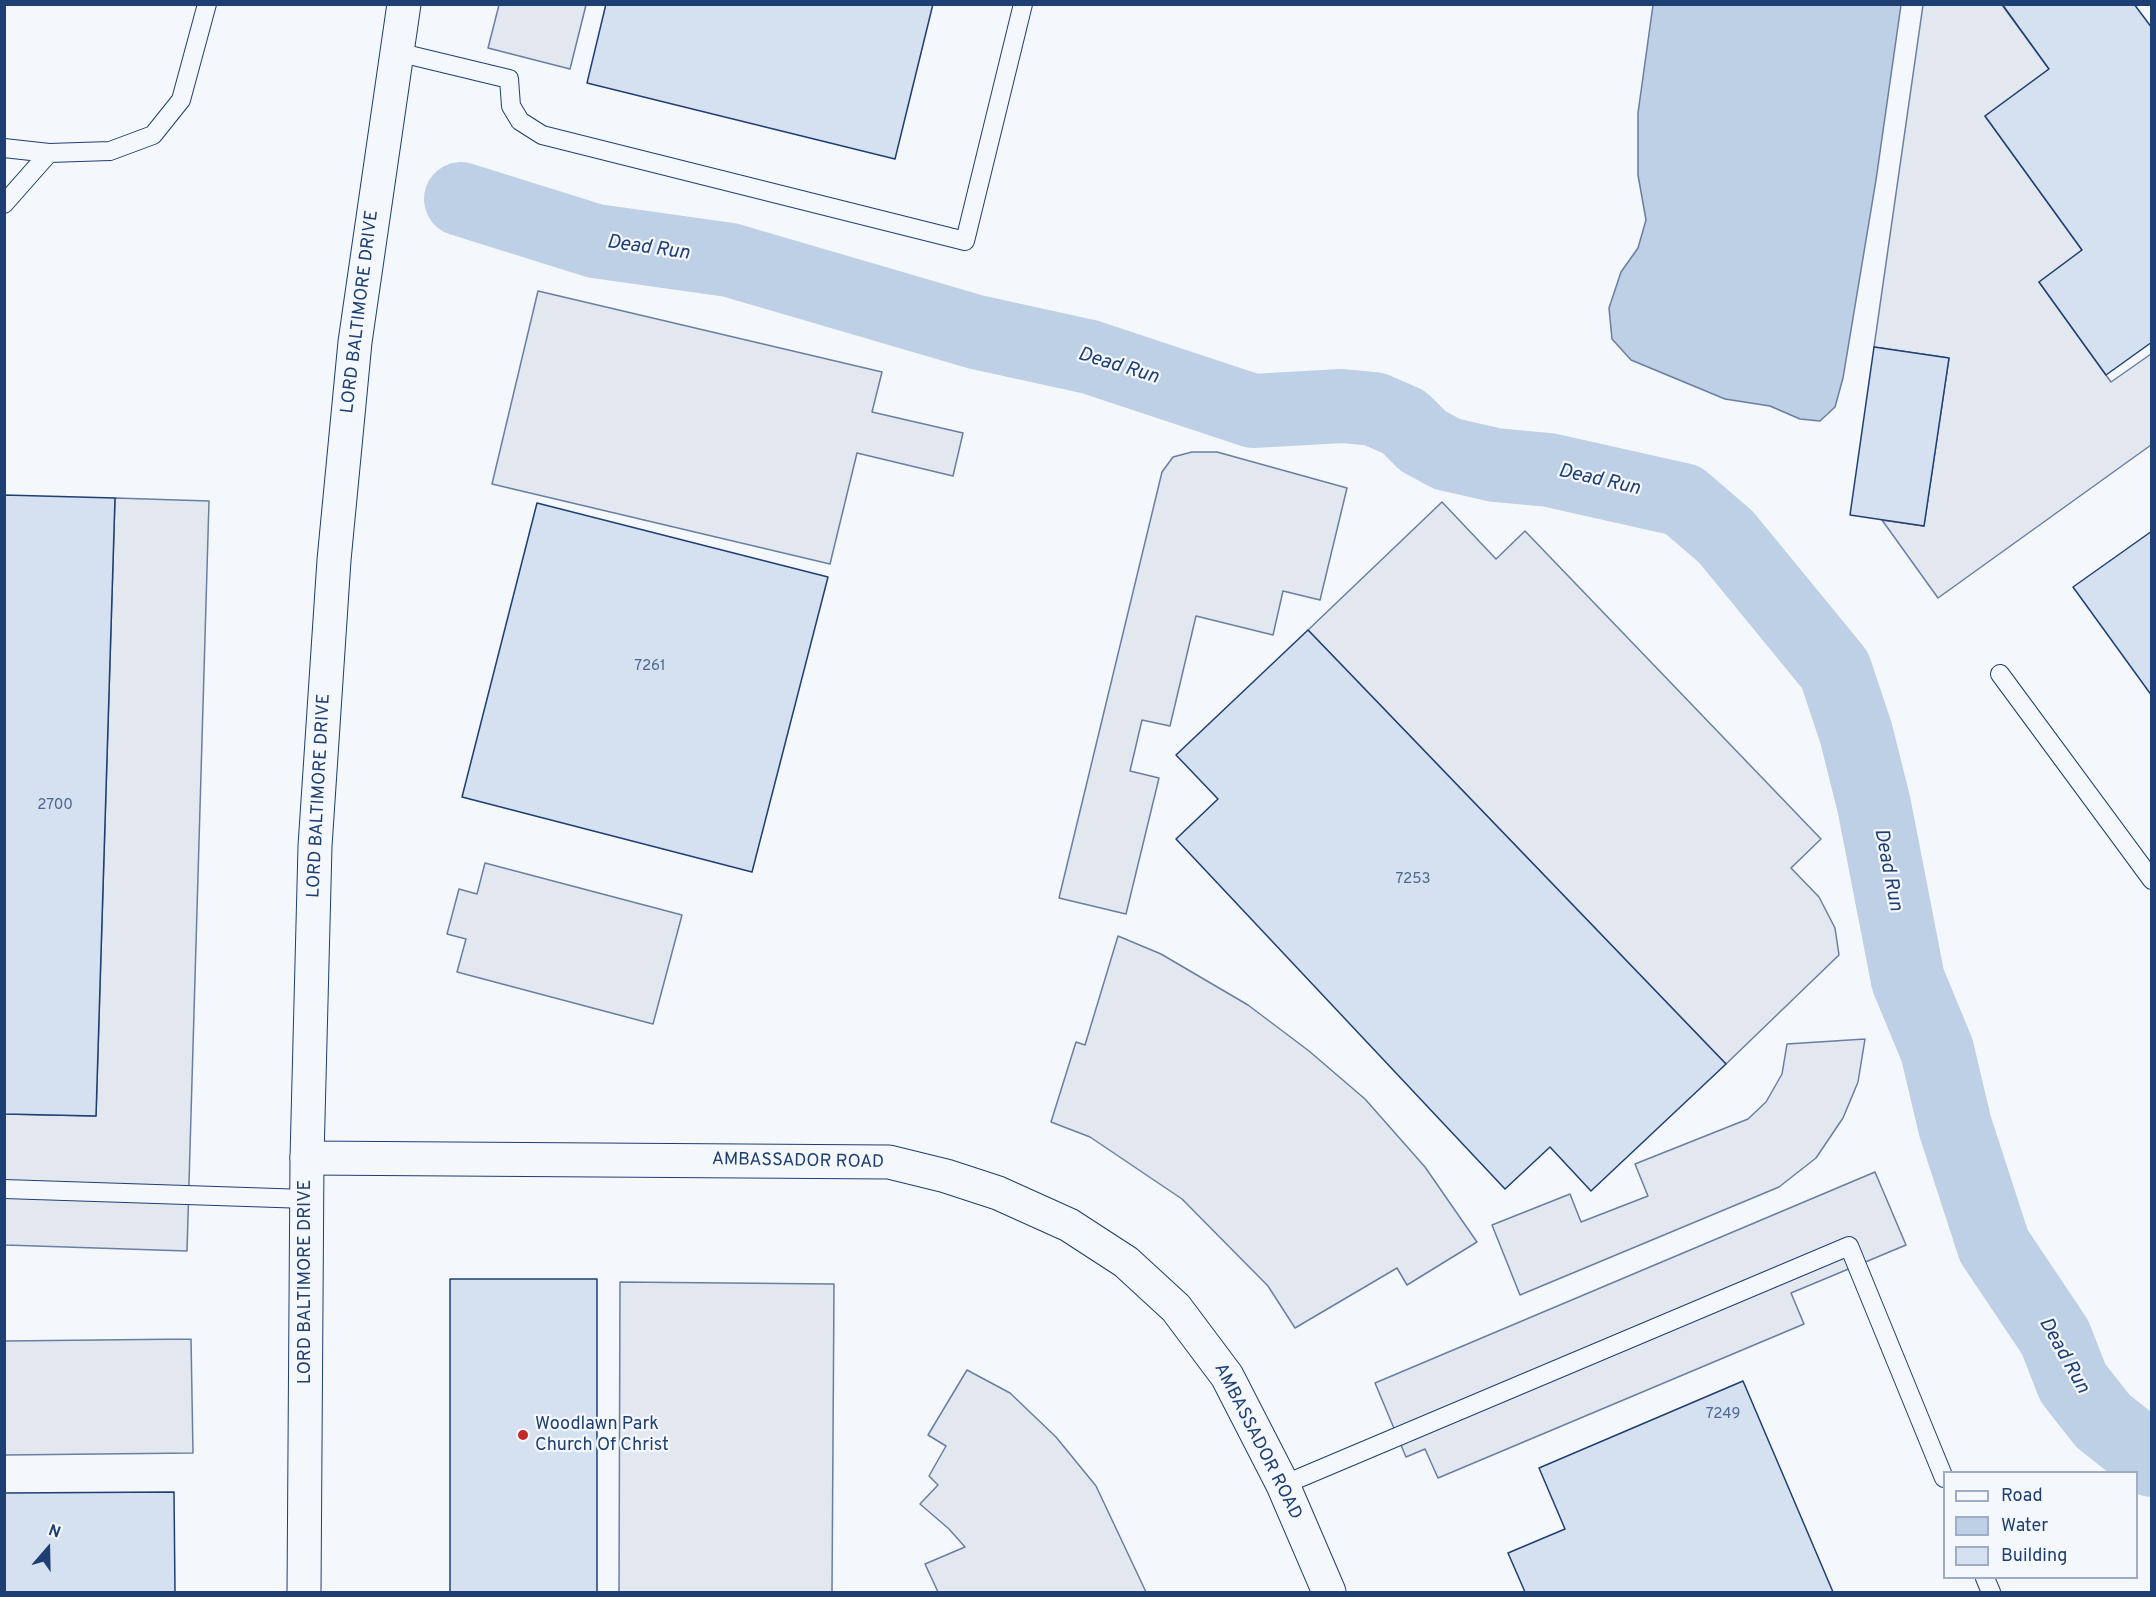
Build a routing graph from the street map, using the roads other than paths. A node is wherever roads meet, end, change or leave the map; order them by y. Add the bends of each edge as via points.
1 (207, 4) edge
2 (404, 4) edge
3 (1023, 4) edge
4 (397, 52) junction
5 (4, 148) edge
6 (49, 153) junction
7 (4, 204) edge
8 (2000, 674) dead end
9 (2151, 880) edge
10 (307, 1158) junction
11 (4, 1189) edge
12 (307, 1199) junction
13 (1943, 1476) edge
14 (1283, 1485) junction
15 (1985, 1579) edge
16 (304, 1593) edge
17 (1329, 1593) edge
18 (1991, 1593) edge

1 - 6 lane via 181,100 153,135 110,151
2 - 4 main road, LORD BALTIMORE DRIVE
3 - 4 lane via 965,241 542,135 520,121 511,106 509,79
4 - 10 main road, LORD BALTIMORE DRIVE via 355,342 334,560 315,846
5 - 6 lane
6 - 7 lane
8 - 9 lane
10 - 12 main road, LORD BALTIMORE DRIVE
10 - 14 main road, AMBASSADOR ROAD via 889,1162 998,1193 1069,1225 1126,1262 1176,1308 1227,1376
11 - 12 lane
12 - 16 main road, LORD BALTIMORE DRIVE
13 - 14 lane via 1849,1246
14 - 17 main road, AMBASSADOR ROAD
15 - 18 lane

